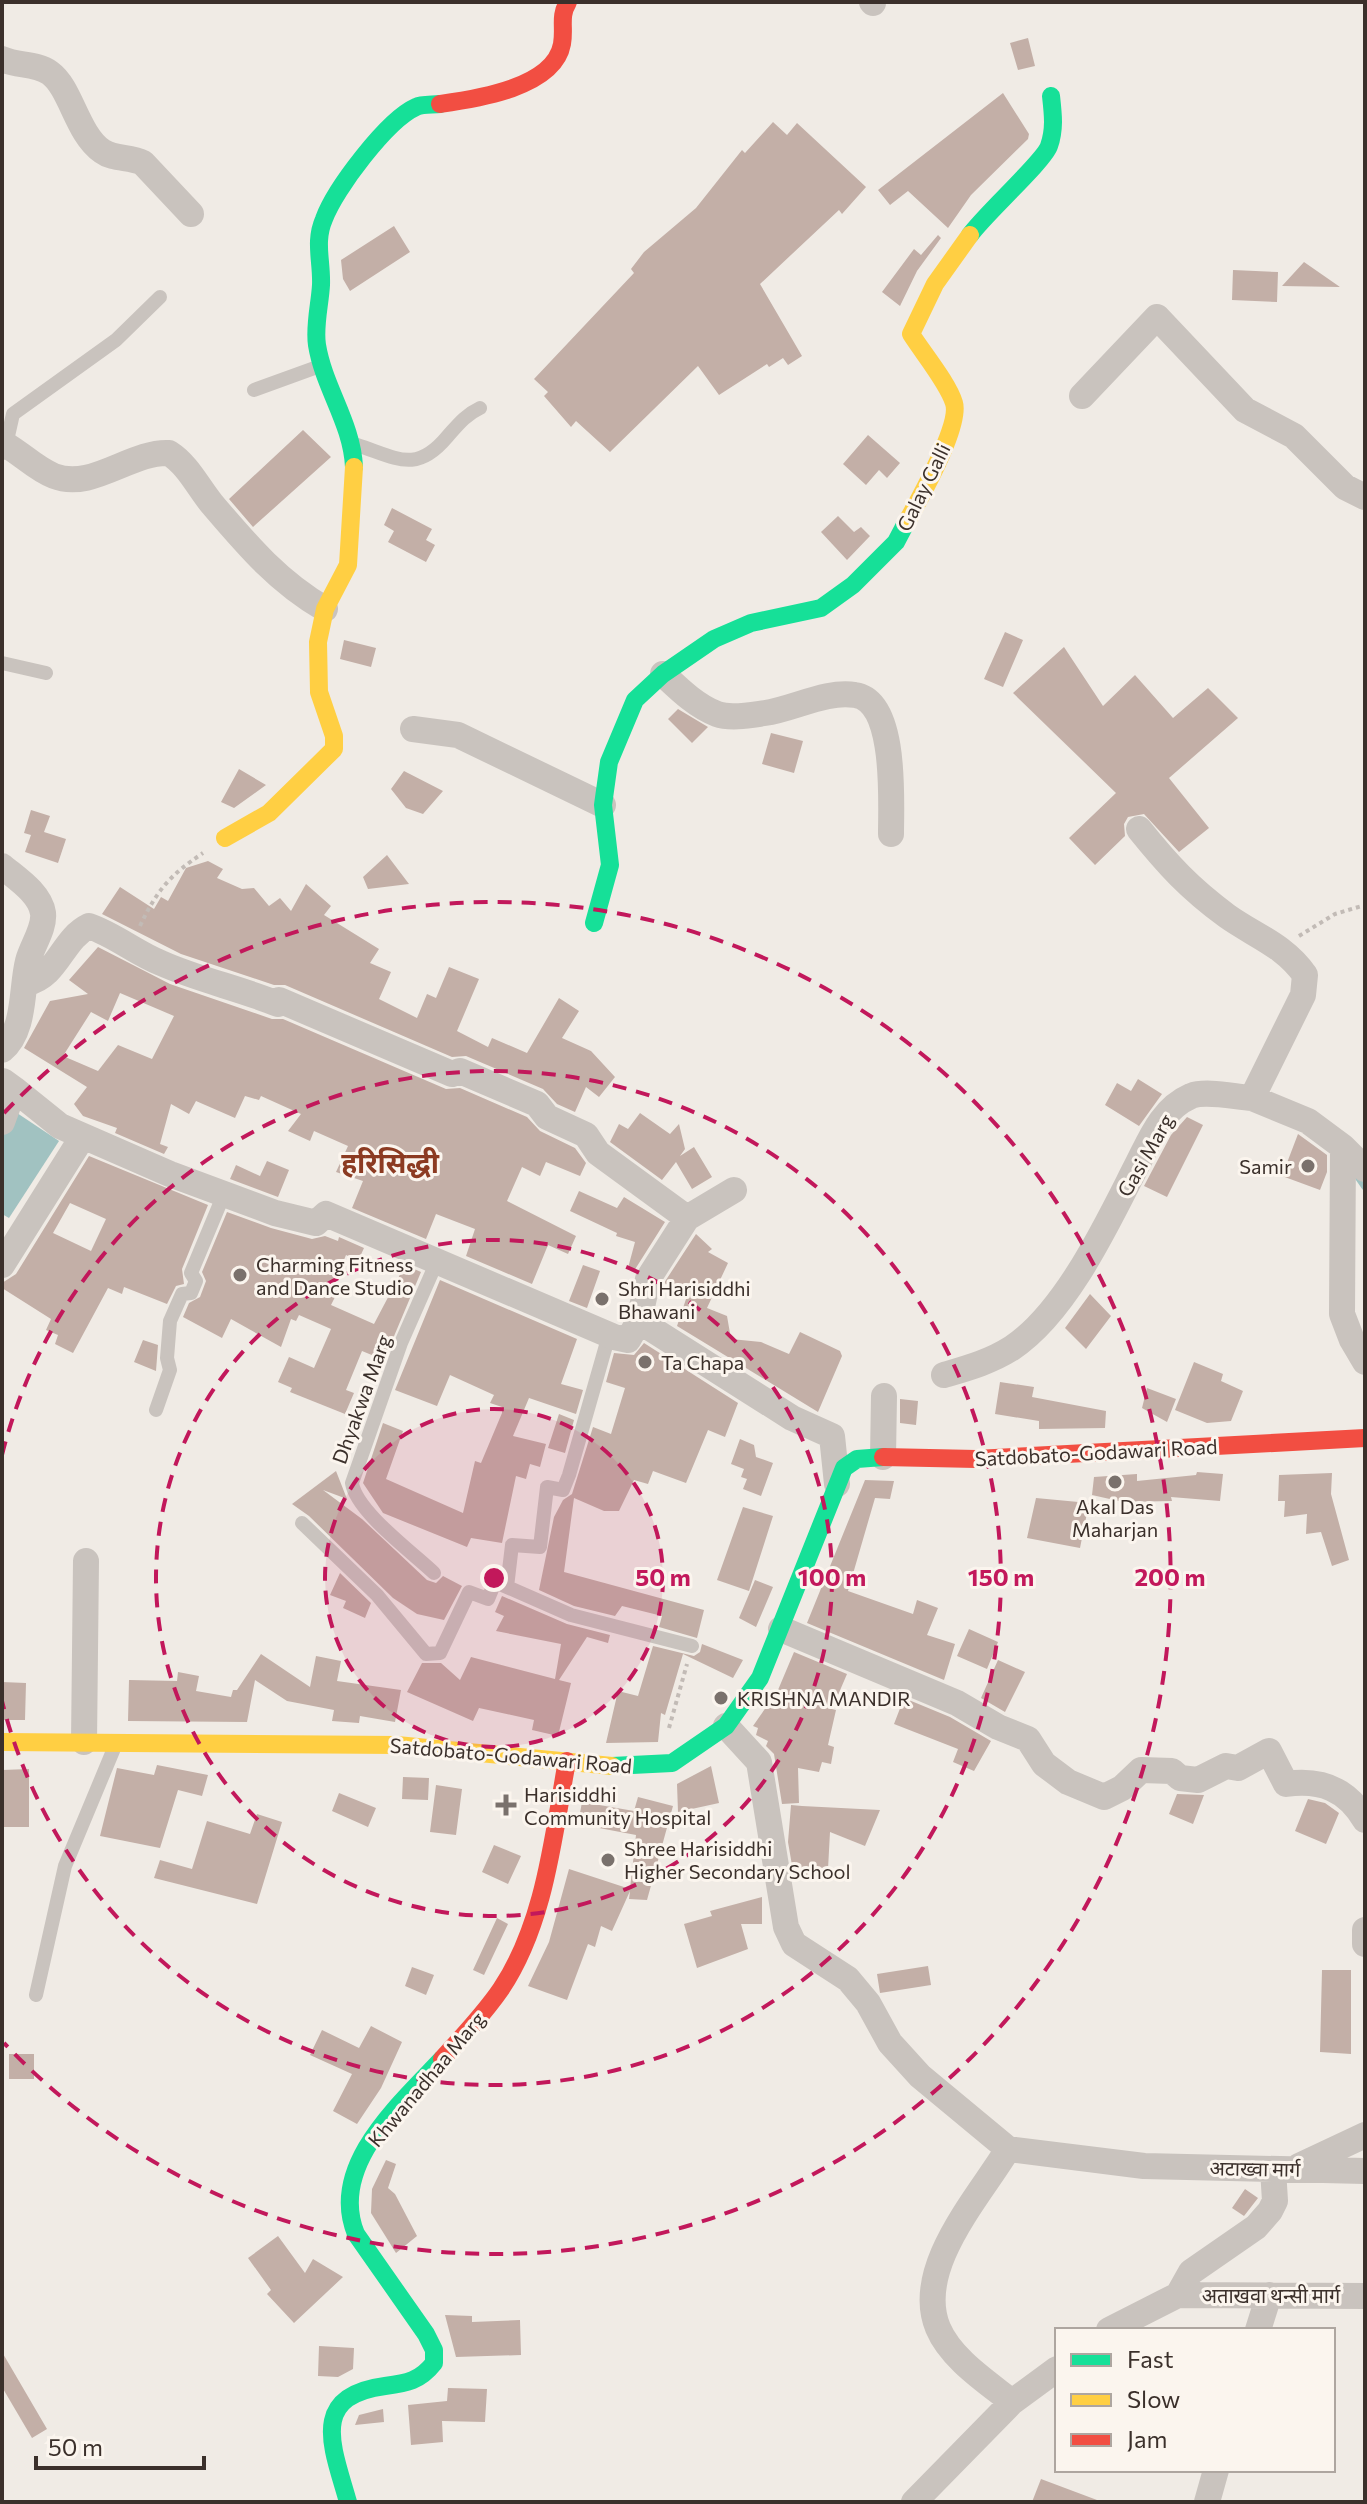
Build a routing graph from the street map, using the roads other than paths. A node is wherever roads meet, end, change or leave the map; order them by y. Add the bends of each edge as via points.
1 (568, 2) edge
2 (2, 59) edge
3 (1051, 96) dead end
4 (191, 214) dead end
5 (160, 297) dead end
6 (321, 366) junction
7 (254, 390) dead end
8 (1082, 396) dead end
9 (480, 408) dead end
10 (353, 444) junction
11 (4, 446) edge
12 (1365, 497) edge
13 (325, 609) junction
14 (2, 663) edge
15 (46, 673) dead end
16 (663, 674) junction
17 (413, 729) dead end
18 (603, 805) junction
19 (1139, 829) dead end
20 (891, 834) dead end
21 (225, 838) road end
22 (2, 866) edge
23 (594, 923) dead end
24 (27, 983) junction
25 (2, 1050) edge
26 (8, 1084) edge
27 (1252, 1098) junction
28 (2, 1122) edge
29 (83, 1136) junction
30 (1343, 1147) junction
31 (1365, 1169) edge
32 (734, 1190) dead end
33 (224, 1194) junction
34 (687, 1218) junction
35 (438, 1259) junction
36 (2, 1265) edge
37 (639, 1321) junction
38 (609, 1335) junction
39 (1365, 1362) edge
40 (944, 1375) dead end
41 (884, 1396) dead end
42 (156, 1410) dead end
43 (1365, 1438) edge
44 (883, 1457) junction
45 (837, 1484) junction
46 (302, 1523) dead end
47 (86, 1561) dead end
48 (434, 1573) dead end
49 (507, 1587) junction
50 (781, 1629) junction
51 (692, 1646) road end
52 (726, 1726) junction
53 (2, 1742) edge
54 (84, 1742) junction
55 (117, 1742) junction
56 (567, 1761) junction
57 (1365, 1820) edge
58 (1365, 1930) edge
59 (1365, 1944) edge
60 (36, 1995) dead end
61 (1365, 2135) edge
62 (1008, 2149) junction
63 (1283, 2169) junction
64 (1365, 2171) edge
65 (1178, 2295) junction
66 (1269, 2295) junction
67 (1365, 2296) edge
68 (1113, 2328) edge
69 (1259, 2328) edge
70 (1055, 2370) edge
71 (1012, 2402) junction
72 (1215, 2472) edge
73 (348, 2502) edge
74 (914, 2502) edge
75 (1207, 2502) edge

1 - 6 street via 561,14 562,45 543,72 518,87 416,107 377,140 335,196 317,244 321,282 316,340
2 - 4 street via 53,75 90,141 104,154 143,163
3 - 16 street, Galay Galli via 1054,127 1048,150 987,212 935,284 911,334 955,404 932,476 896,542 821,608 751,623 714,639
5 - 11 lane via 116,340 13,414
6 - 7 lane
6 - 10 street
8 - 12 street via 1153,318 1161,319 1245,410 1294,436 1345,487
9 - 10 lane via 417,461
10 - 13 street via 348,565
11 - 13 street via 65,479 97,474 152,452 169,453 257,558
13 - 21 street via 318,642 319,692 334,749 269,813
14 - 15 lane
16 - 18 street, Galay Galli via 635,700 620,729
16 - 20 street via 718,715 786,710 832,696 866,698 877,708 885,733
17 - 18 street via 458,735
18 - 23 street, Galay Galli via 610,865
19 - 27 street via 1179,879 1230,919 1283,948 1305,975 1306,984
22 - 24 street via 37,897 43,913
24 - 25 street via 10,1044
24 - 34 street via 46,976 79,931 89,926 216,986 278,1004 279,1000 452,1074 460,1071 518,1093 547,1117 586,1135 598,1153
26 - 28 street
26 - 29 street via 60,1126
27 - 30 street, Gasi Marg via 1308,1121
27 - 40 street, Gasi Marg via 1194,1094 1173,1106 1156,1128 1091,1255 1046,1314 1014,1346 984,1364
29 - 33 street
29 - 36 street
30 - 31 street, Gasi Marg
30 - 39 street via 1342,1314
32 - 34 street
33 - 35 street via 316,1223 326,1214
33 - 42 lane via 191,1273 196,1281 191,1293 182,1294 170,1321 170,1370
34 - 37 street via 648,1279
35 - 38 street
35 - 48 lane, Dhyakwa Marg via 401,1343 352,1483 354,1495 371,1515
37 - 38 street via 628,1340
37 - 45 street via 792,1418 832,1436
38 - 49 lane via 563,1490 547,1487 540,1547 512,1545
41 - 44 street
43 - 44 street, Satdobato-Godawari Road via 976,1459
44 - 45 street, Satdobato-Godawari Road via 857,1459 844,1468
45 - 50 street, Satdobato-Godawari Road
46 - 49 lane via 377,1595 426,1654 440,1653 469,1592 488,1599 495,1582
47 - 54 street
49 - 51 lane via 571,1615
50 - 52 street, Satdobato-Godawari Road via 760,1678
50 - 57 street via 957,1703 1028,1739 1044,1764 1068,1782 1104,1797 1141,1770 1172,1771 1198,1780 1226,1766 1238,1768 1269,1751 1286,1784 1312,1780 1354,1802
52 - 56 street, Satdobato-Godawari Road via 672,1763 624,1767
52 - 62 street via 759,1762 786,1927 794,1944 848,1979 910,2065
53 - 54 street, Satdobato-Godawari Road
54 - 55 street, Satdobato-Godawari Road
55 - 56 street, Satdobato-Godawari Road via 397,1745
55 - 60 lane via 65,1866
56 - 73 street, Khwanadhaa Marg via 540,1898 502,1987 370,2142 351,2183 350,2220 412,2311 435,2361 411,2384 358,2388 338,2402 332,2422 337,2472
58 - 59 street
61 - 63 street
62 - 63 street, अटाख्वा मार्ग via 1144,2166
62 - 71 street via 952,2232 938,2265 935,2298 937,2326 950,2345
63 - 64 street, अटाख्वा मार्ग
63 - 65 street via 1270,2211 1256,2227 1191,2272
65 - 66 street, अताखवा थन्सी मार्ग
65 - 68 street
66 - 67 street, अताखवा थन्सी मार्ग
66 - 69 street
70 - 71 street
71 - 74 street
72 - 75 street

